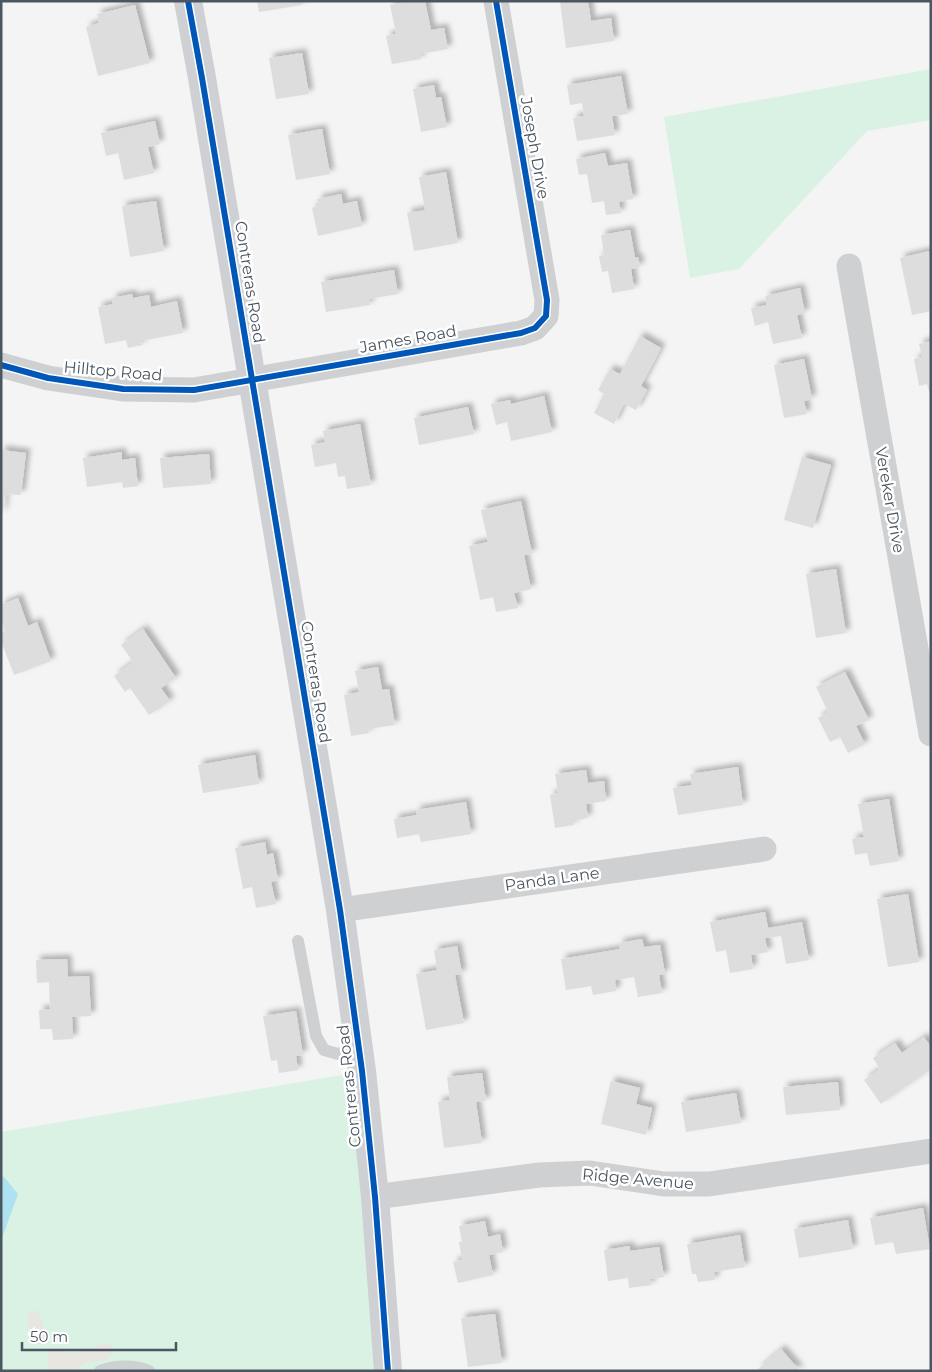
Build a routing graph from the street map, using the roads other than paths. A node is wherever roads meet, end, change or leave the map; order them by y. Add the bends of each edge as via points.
1 (188, 1) edge
2 (496, 1) edge
3 (849, 266) dead end
4 (547, 300) joint
5 (10, 368) edge
6 (252, 380) junction
7 (931, 734) edge
8 (764, 849) dead end
9 (340, 910) junction
10 (298, 941) dead end
11 (359, 1050) junction
12 (931, 1151) edge
13 (374, 1198) junction
14 (100, 1371) edge
15 (149, 1371) edge
16 (388, 1371) edge

1 - 6 street, Contreras Road
2 - 4 street, Joseph Drive
3 - 7 street, Vereker Drive
4 - 6 street, James Road via 546,316 535,328 521,333
5 - 6 street, Hilltop Road via 48,378 123,389 194,390
6 - 9 street, Contreras Road
8 - 9 street, Panda Lane
9 - 11 street, Contreras Road
10 - 11 lane via 316,1036 324,1050 338,1054
11 - 13 street, Contreras Road
12 - 13 street, Ridge Avenue via 709,1184 664,1184 590,1173 539,1175
13 - 16 street, Contreras Road
14 - 15 lane via 139,1367

